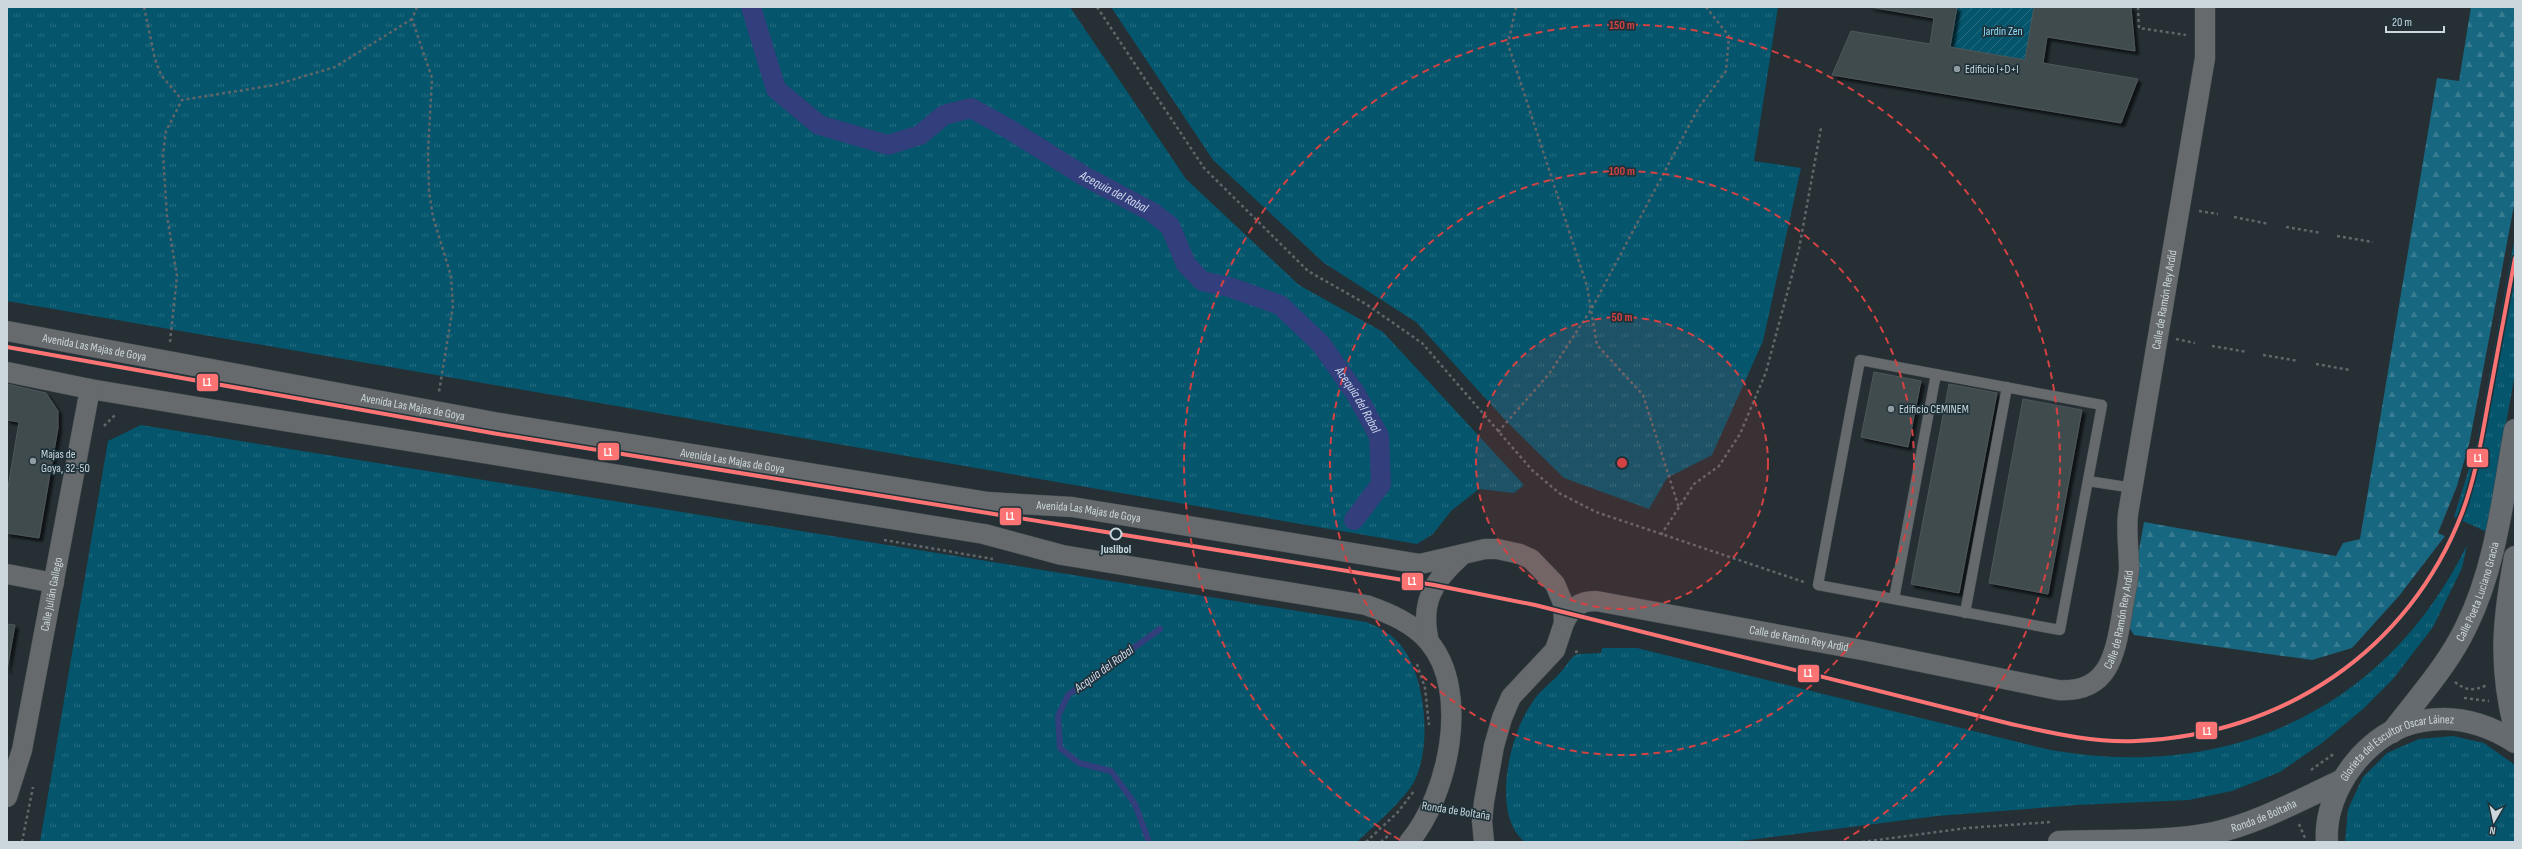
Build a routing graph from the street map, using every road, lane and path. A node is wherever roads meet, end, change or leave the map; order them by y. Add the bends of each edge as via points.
1 (144, 7) edge
2 (417, 7) edge
3 (1097, 7) edge
4 (1516, 7) edge
5 (1706, 7) edge
6 (2138, 7) edge
7 (2205, 7) edge
8 (412, 19) junction
9 (2186, 35) dead end
10 (182, 100) junction
11 (1822, 128) dead end
12 (2197, 210) dead end
13 (2218, 214) dead end
14 (2234, 217) dead end
15 (2270, 224) dead end
16 (2286, 227) dead end
17 (2321, 233) dead end
18 (2337, 236) dead end
19 (2373, 242) dead end
20 (1591, 310) junction
21 (7, 332) edge
22 (2168, 338) dead end
23 (170, 342) dead end
24 (2195, 343) dead end
25 (2212, 346) dead end
26 (2247, 352) dead end
27 (2264, 355) dead end
28 (2298, 361) dead end
29 (2316, 364) dead end
30 (2350, 370) dead end
31 (7, 372) edge
32 (1936, 374) junction
33 (2007, 387) junction
34 (90, 389) junction
35 (439, 395) dead end
36 (120, 411) dead end
37 (2515, 430) edge
38 (101, 431) dead end
39 (1498, 432) junction
40 (2088, 481) junction
41 (2132, 488) junction
42 (1679, 508) junction
43 (1661, 535) junction
44 (1460, 557) junction
45 (2515, 557) edge
46 (7, 574) edge
47 (54, 583) junction
48 (1818, 585) junction
49 (1894, 600) junction
50 (1965, 613) junction
51 (1564, 623) junction
52 (1429, 642) junction
53 (1581, 651) dead end
54 (1570, 652) dead end
55 (1415, 661) dead end
56 (2453, 681) dead end
57 (2491, 683) dead end
58 (2457, 698) dead end
59 (2494, 702) dead end
60 (2515, 729) edge
61 (2392, 732) junction
62 (1429, 733) dead end
63 (2515, 742) edge
64 (34, 780) dead end
65 (2343, 780) junction
66 (1416, 788) dead end
67 (7, 797) edge
68 (1431, 807) junction
69 (1482, 815) junction
70 (2297, 820) dead end
71 (22, 842) edge
72 (1366, 842) edge
73 (1409, 842) edge
74 (1484, 842) edge
75 (2060, 842) edge
76 (2305, 842) edge
77 (2327, 842) edge

1 - 10 path via 161,75
2 - 8 path
3 - 39 path via 1204,168 1308,272 1366,304 1422,343
4 - 20 path via 1508,44 1587,286
5 - 20 path via 1728,36 1726,71 1699,106
6 - 9 path via 2139,28
7 - 41 street, Calle de Ramón Rey Ardid via 2205,58
8 - 10 path via 335,67 275,85
8 - 35 path via 432,78 428,139 429,191 433,217 451,276 453,306
10 - 23 path via 166,131 163,154 167,216 177,276
11 - 42 path via 1799,249 1766,372 1740,434 1719,466 1694,484
12 - 13 path
14 - 15 path
16 - 17 path
18 - 19 path
20 - 39 path via 1549,374
20 - 42 path via 1597,344 1643,395
21 - 44 street, Avenida Las Majas de Goya via 494,422 988,502 1072,507 1412,563 1429,563
22 - 24 path
25 - 26 path
27 - 28 path
29 - 30 path
31 - 34 street, Avenida Las Majas de Goya
32 - 33 lane
32 - 48 lane via 1860,360
32 - 49 lane
33 - 40 lane via 2102,405
33 - 50 lane
34 - 47 street, Calle Julián Gallego
34 - 52 street, Avenida Las Majas de Goya via 984,534 1062,555 1353,602 1392,614
36 - 38 path
37 - 61 main road, Calle Poeta Luciano Gracia via 2493,545 2478,598 2456,646
39 - 43 path via 1532,470 1559,493 1596,512
40 - 41 lane
40 - 50 lane via 2060,630
41 - 51 street, Calle de Ramón Rey Ardid via 2126,532 2128,576 2114,655 2102,675 2083,688 2071,691 1596,601 1576,606 1568,613
42 - 43 path
43 - 48 path
44 - 51 street, Avenida Las Majas de Goya via 1484,549 1497,549 1531,559 1554,584 1563,603
44 - 52 street, Avenida Las Majas de Goya via 1438,578 1430,595 1426,620
45 - 60 main road via 2506,614 2503,658 2505,687
46 - 47 street
47 - 67 street, Calle Julián Gallego via 22,750
48 - 49 lane
49 - 50 lane
51 - 69 street, Avenida Las Majas de Goya via 1555,650 1520,686 1508,704 1494,746
52 - 68 street, Avenida Las Majas de Goya via 1443,668 1450,703 1449,740 1443,776
53 - 54 path
55 - 62 path via 1423,676
56 - 57 path via 2464,689 2476,690
58 - 59 path, Glorieta del Escultor Oscar Láinez
61 - 63 main road, Glorieta del Escultor Oscar Láinez via 2421,721 2456,720 2493,729
61 - 65 main road, Glorieta del Escultor Oscar Láinez via 2363,754
64 - 71 path
65 - 75 main road, Ronda de Boltaña via 2254,821 2213,833 2168,838
65 - 77 main road, Glorieta del Escultor Oscar Láinez via 2333,803
66 - 72 path via 1398,812
68 - 69 path, Ronda de Boltaña
68 - 73 street, Avenida Las Majas de Goya
69 - 74 street, Avenida Las Majas de Goya
70 - 76 path via 2305,834

